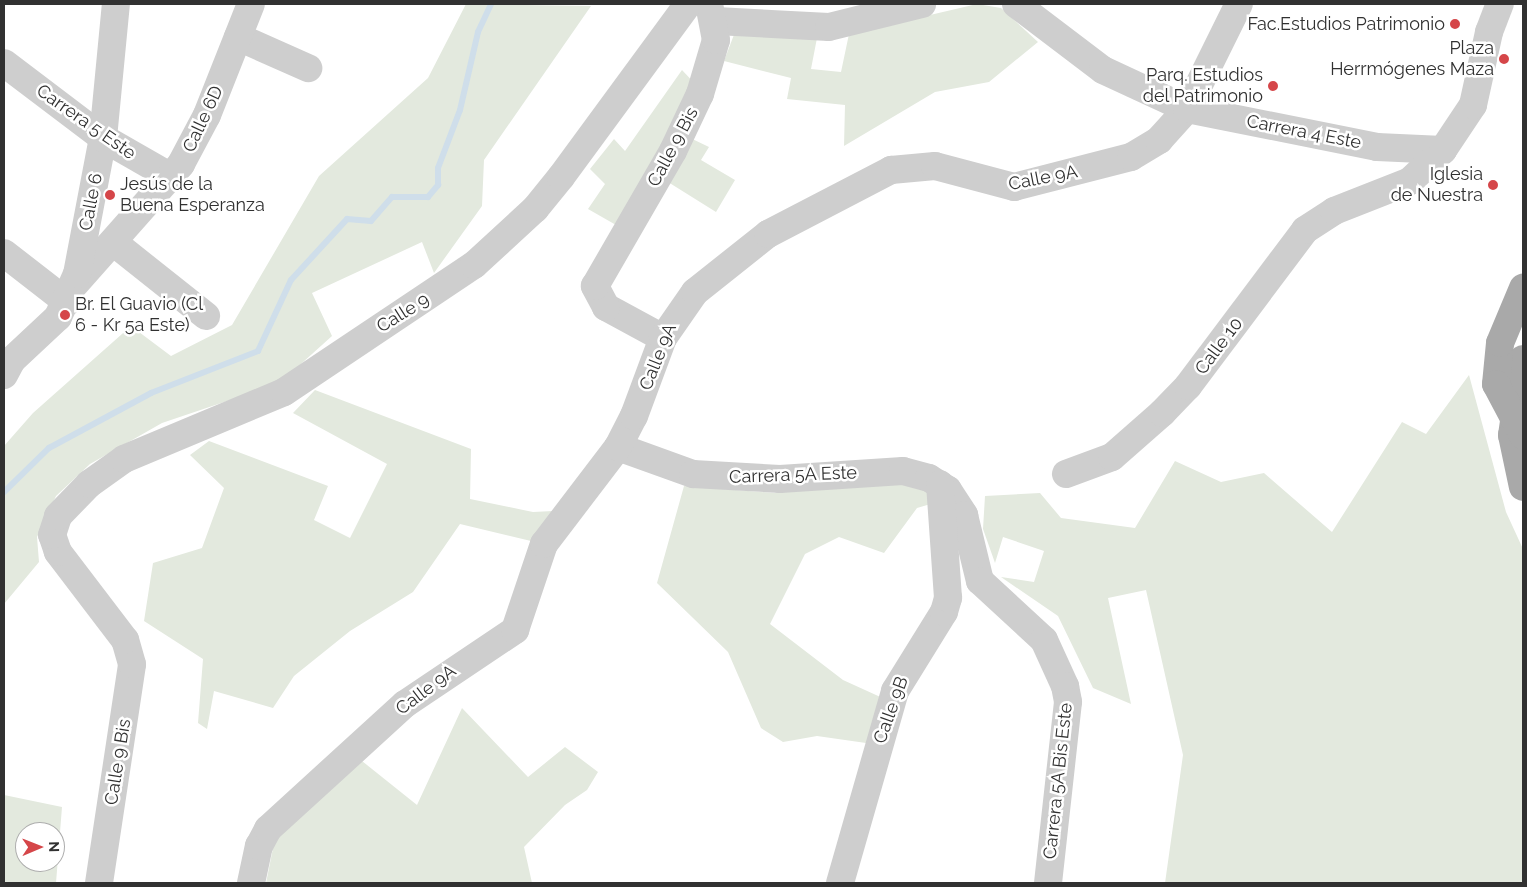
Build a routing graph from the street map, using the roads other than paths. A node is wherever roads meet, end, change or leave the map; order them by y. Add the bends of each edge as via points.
1 (116, 4) edge
2 (252, 4) edge
3 (688, 4) edge
4 (922, 4) edge
5 (1016, 4) edge
6 (1239, 4) edge
7 (1500, 4) edge
8 (712, 12) edge
9 (238, 37) junction
10 (4, 63) edge
11 (308, 68) dead end
12 (1187, 109) junction
13 (103, 138) junction
14 (1444, 150) junction
15 (171, 178) junction
16 (113, 242) junction
17 (4, 253) edge
18 (1523, 288) edge
19 (70, 295) junction
20 (206, 316) dead end
21 (662, 338) junction
22 (1523, 359) edge
23 (7, 366) edge
24 (1505, 393) junction
25 (1523, 435) edge
26 (618, 447) junction
27 (1066, 474) dead end
28 (940, 484) junction
29 (1523, 487) edge
30 (125, 640) joint
31 (99, 883) edge
32 (250, 883) edge
33 (840, 883) edge
34 (1048, 883) edge

1 - 13 street, Calle 6
2 - 9 street, Calle 6D
3 - 30 street, Calle 9 via 596,134 535,209 499,245 284,392 112,466 72,499 54,522 52,535 58,552
4 - 8 street via 829,28
5 - 12 street, Carrera 4 Este via 1103,70
6 - 12 street, Calle 9A
7 - 14 street, Calle 10 via 1489,32 1473,105
8 - 21 street, Calle 9 Bis via 713,56 688,121 596,280 596,294 606,307
9 - 11 street
9 - 15 street, Calle 6D via 194,143
10 - 13 street, Carrera 5 Este
12 - 14 street, Carrera 4 Este via 1377,147
12 - 21 street, Calle 9A via 1159,140 1131,158 1025,186 1002,187 934,166 907,166 868,180 744,250 695,292
13 - 15 street, Carrera 5 Este
13 - 19 street, Calle 6
14 - 27 street, Calle 10 via 1410,181 1320,218 1305,230 1188,386 1141,434 1112,458
15 - 16 street, Calle 6D
16 - 19 street, Calle 6D
16 - 20 street
17 - 19 street
18 - 24 main road via 1500,343
19 - 23 street, Calle 6 via 45,332
21 - 26 street, Calle 9A via 634,416
22 - 24 main road
24 - 25 main road, bridge
24 - 29 main road
26 - 28 street, Carrera 5A Este via 693,474 780,479 903,472
26 - 32 street, Calle 9A via 544,544 526,605 509,637 439,677 405,704 268,829 259,846
28 - 33 street, Calle 9B via 948,598 944,612 895,691
28 - 34 street, Carrera 5A Bis Este via 964,514 980,581 1044,640 1065,686 1068,702
30 - 31 street, Calle 9 Bis via 131,678

